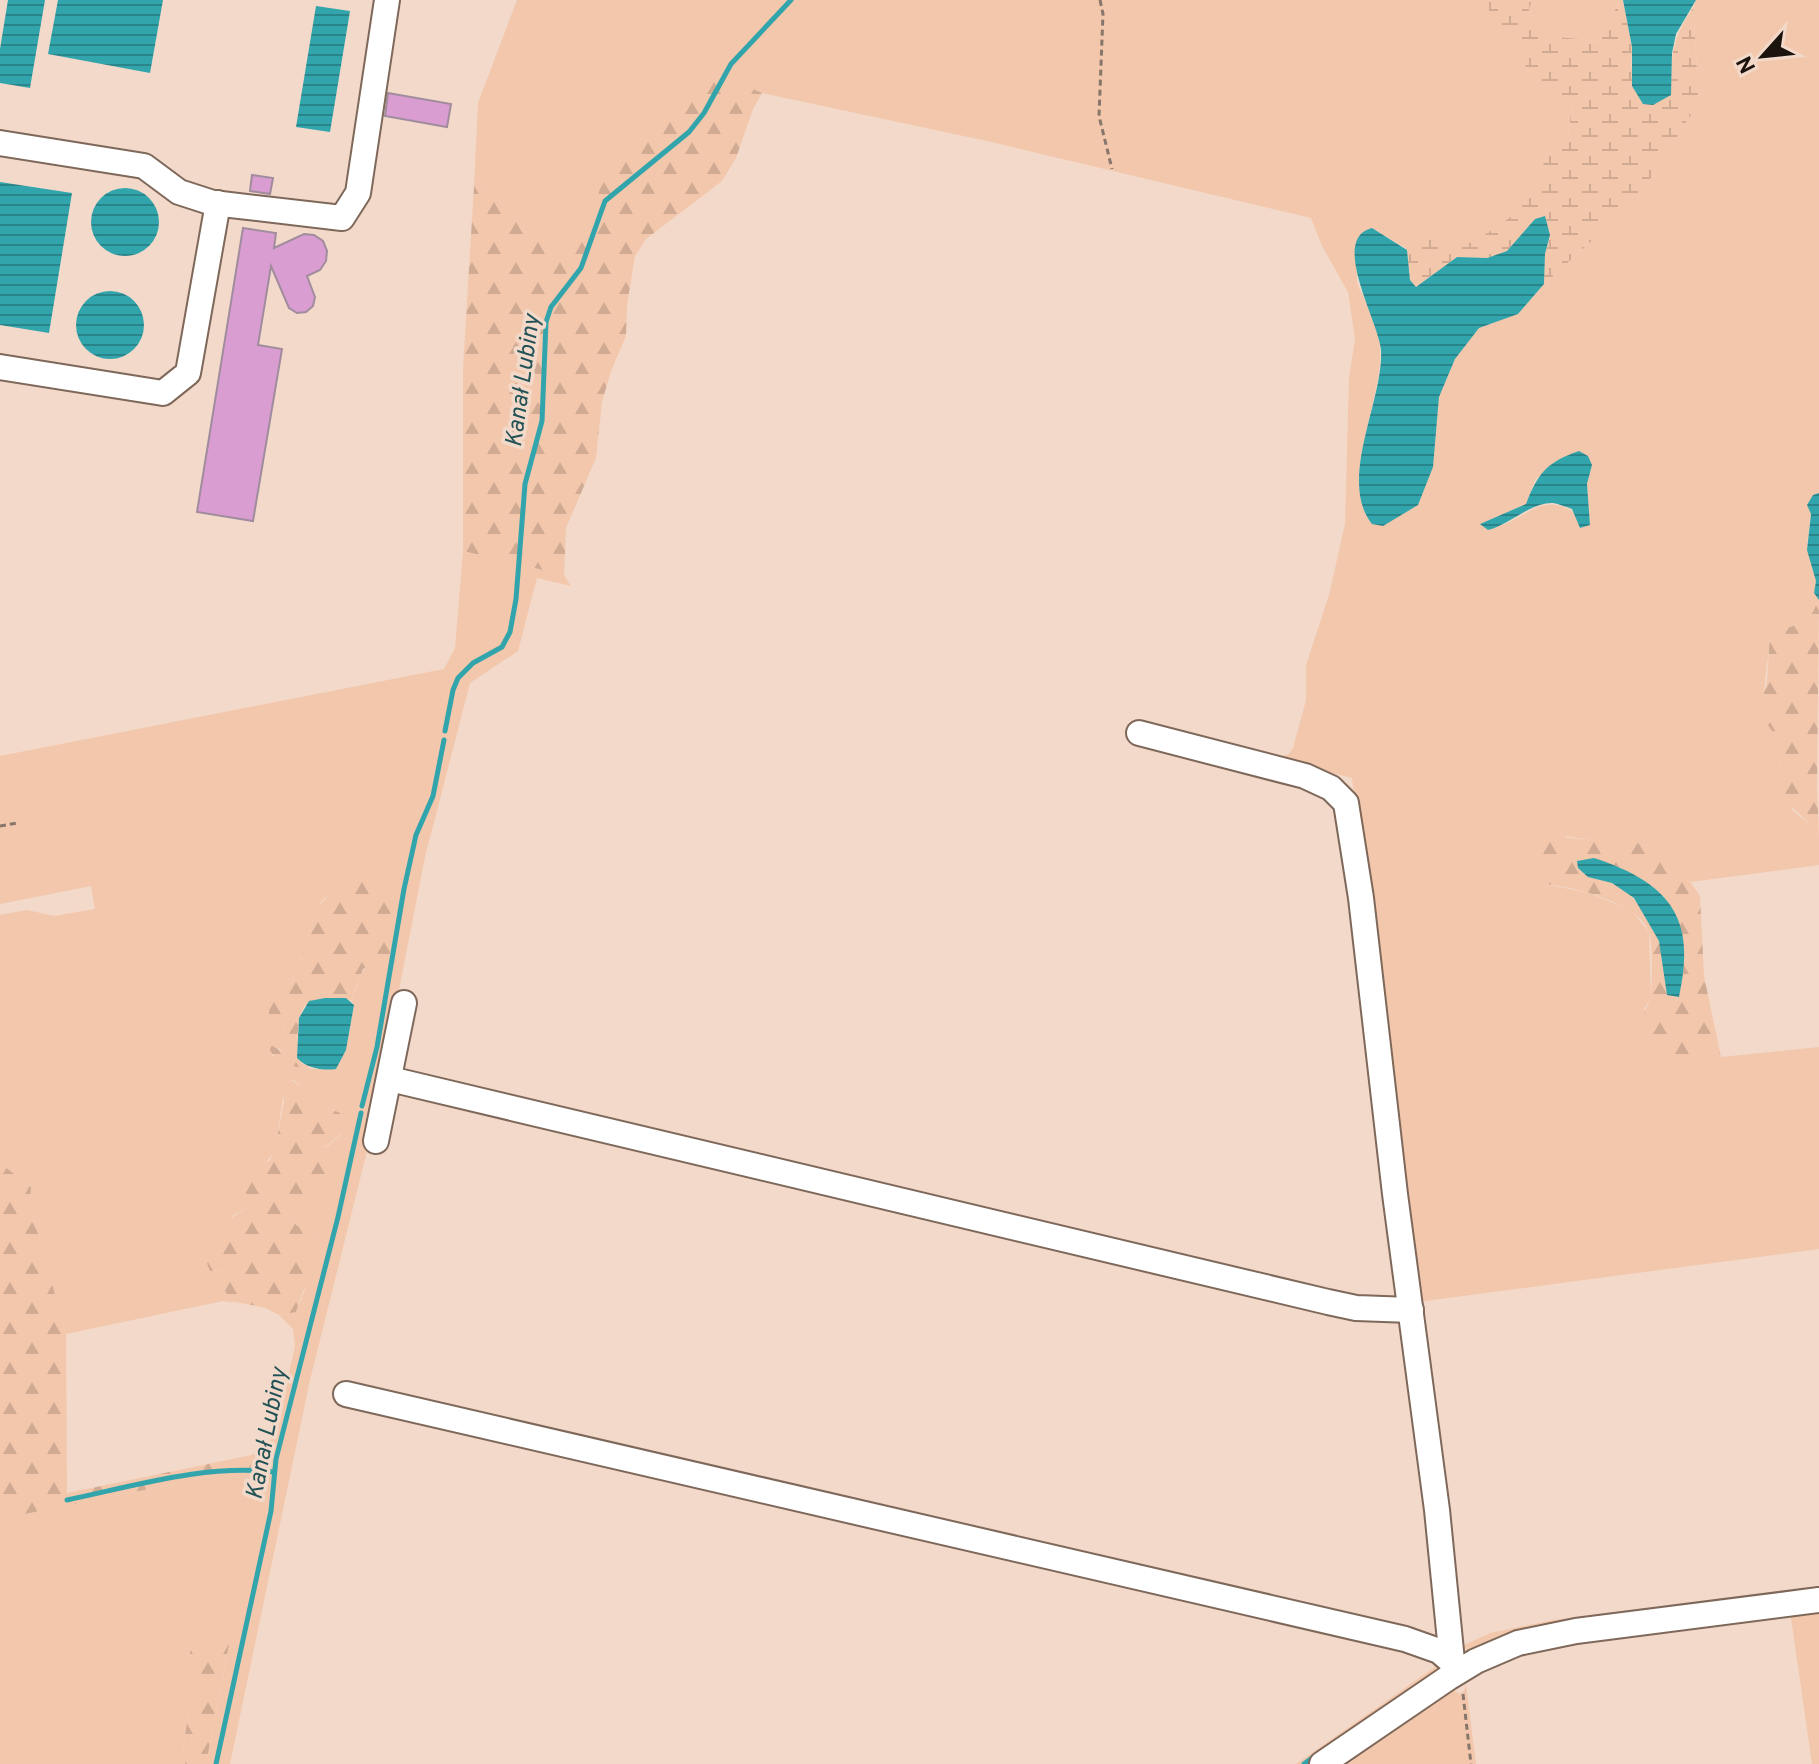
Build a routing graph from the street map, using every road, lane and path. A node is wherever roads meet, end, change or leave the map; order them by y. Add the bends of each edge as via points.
1 (387, 0) edge
2 (1100, 0) edge
3 (0, 143) edge
4 (1112, 169) dead end
5 (218, 203) junction
6 (0, 367) edge
7 (1139, 733) dead end
8 (1342, 775) dead end
9 (1346, 803) junction
10 (17, 823) dead end
11 (0, 826) edge
12 (404, 1003) dead end
13 (390, 1079) junction
14 (376, 1141) dead end
15 (1411, 1310) junction
16 (346, 1394) dead end
17 (1819, 1600) edge
18 (1455, 1669) junction
19 (1322, 1764) edge
20 (1471, 1764) edge

1 - 5 street via 358,193 342,218
2 - 4 path via 1099,116
3 - 5 street via 144,166 179,192
5 - 6 street via 188,373 163,393
7 - 9 street via 1305,776 1331,788
8 - 9 street
9 - 15 street
10 - 11 path
12 - 13 street
13 - 14 street
13 - 15 street via 1328,1302
15 - 18 street
16 - 18 street via 1405,1639 1439,1651
17 - 18 street via 1545,1637
18 - 19 street
18 - 20 path

